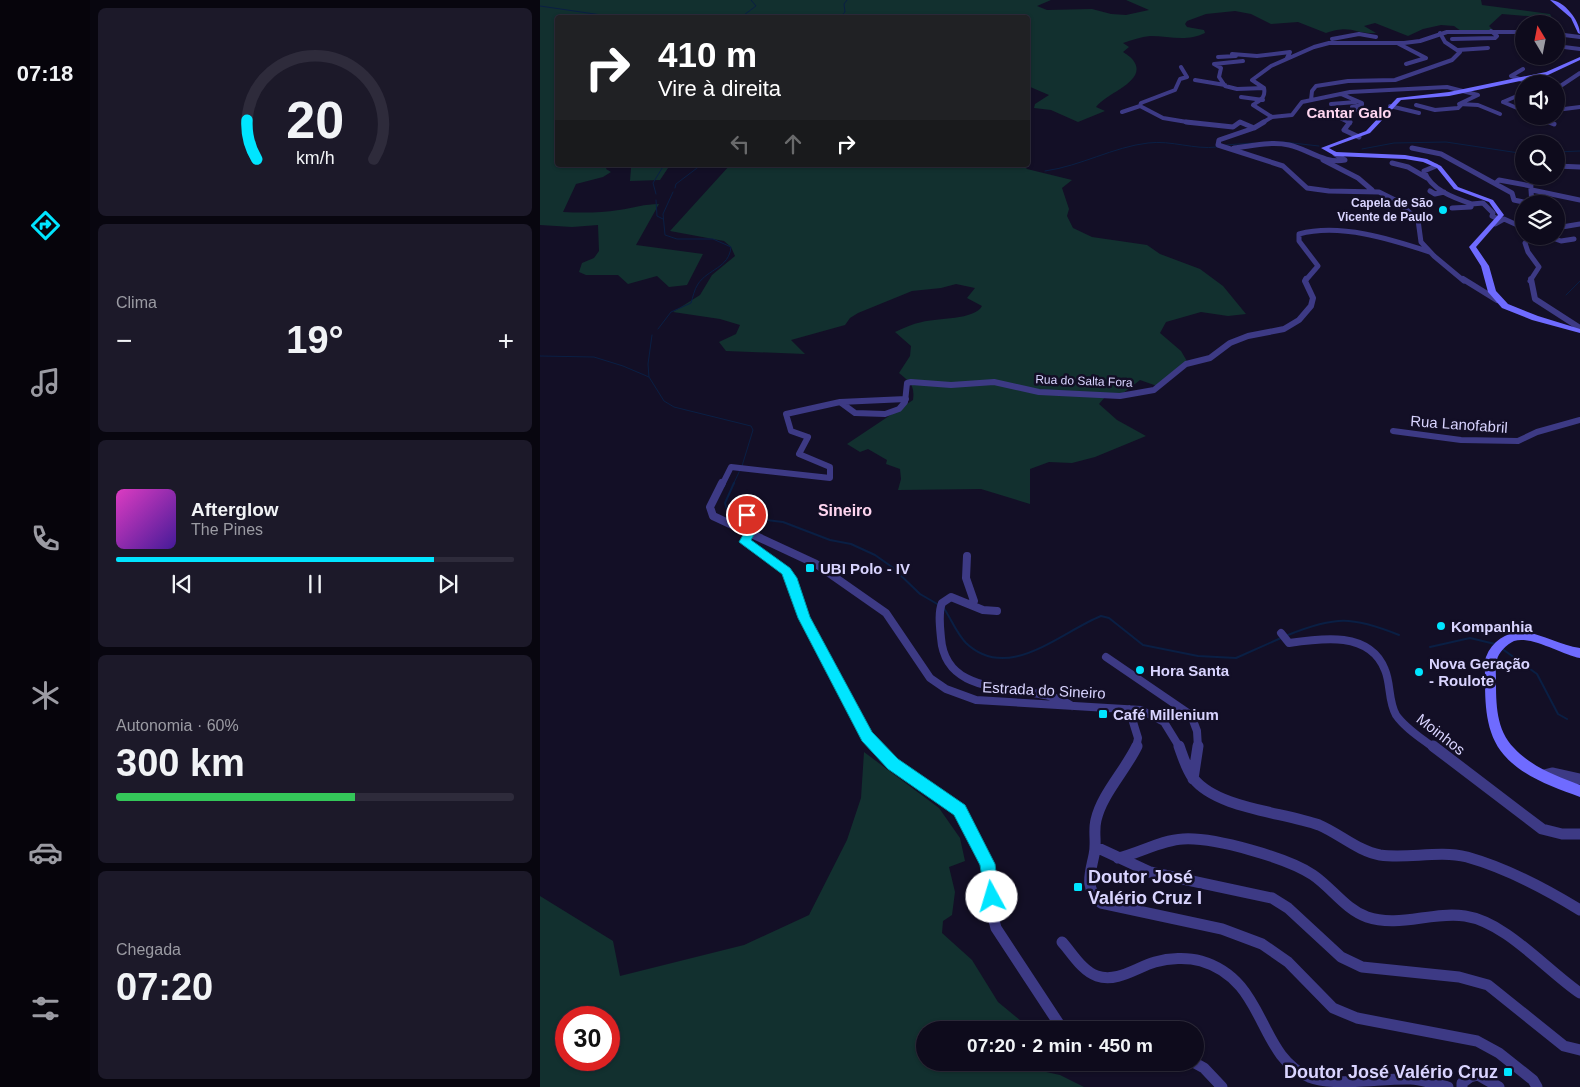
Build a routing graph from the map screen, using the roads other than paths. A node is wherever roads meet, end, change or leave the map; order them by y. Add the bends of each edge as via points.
1 (1552, 0) edge
2 (1579, 24) edge
3 (1491, 31) junction
4 (1515, 32) edge
5 (1440, 33) junction
6 (1565, 34) edge
7 (1580, 35) edge
8 (1376, 37) dead end
9 (1452, 39) dead end
10 (1397, 43) junction
11 (1326, 44) junction
12 (1565, 47) edge
13 (1488, 48) dead end
14 (1580, 49) edge
15 (1458, 50) junction
16 (1232, 54) dead end
17 (1243, 55) junction
18 (1218, 57) dead end
19 (1287, 58) junction
20 (1580, 58) edge
21 (1243, 61) dead end
22 (1406, 64) dead end
23 (1181, 67) dead end
24 (1523, 69) dead end
25 (1580, 73) edge
26 (1539, 75) edge
27 (1515, 76) edge
28 (1195, 80) dead end
29 (1515, 80) edge
30 (1565, 83) edge
31 (1225, 85) junction
32 (1250, 88) junction
33 (1264, 88) junction
34 (1465, 91) junction
35 (1340, 94) junction
36 (1515, 97) edge
37 (1263, 100) junction
38 (1311, 100) junction
39 (1360, 102) junction
40 (1330, 104) dead end
41 (1416, 105) dead end
42 (1461, 105) junction
43 (1140, 106) junction
44 (1390, 106) junction
45 (1515, 107) edge
46 (1580, 107) edge
47 (1565, 109) edge
48 (1122, 112) dead end
49 (1418, 113) dead end
50 (1500, 114) dead end
51 (1336, 116) dead end
52 (1272, 117) junction
53 (1381, 117) junction
54 (1254, 128) junction
55 (1360, 136) junction
56 (1412, 148) dead end
57 (1229, 149) junction
58 (1312, 154) junction
59 (1335, 154) junction
60 (1392, 163) dead end
61 (1436, 166) junction
62 (1565, 166) edge
63 (1580, 167) edge
64 (1427, 178) junction
65 (1497, 182) junction
66 (1531, 185) edge
67 (1531, 188) junction
68 (1372, 190) junction
69 (1430, 191) dead end
70 (1444, 192) junction
71 (1531, 195) edge
72 (1515, 200) edge
73 (1580, 200) edge
74 (1472, 204) junction
75 (1452, 208) dead end
76 (1495, 222) junction
77 (1515, 224) edge
78 (1580, 224) edge
79 (1565, 226) edge
80 (1574, 239) dead end
81 (1565, 240) edge
82 (1526, 245) edge
83 (1430, 252) junction
84 (1498, 300) junction
85 (1580, 330) edge
86 (906, 399) junction
87 (840, 402) junction
88 (1580, 420) edge
89 (1393, 431) dead end
90 (745, 517) dead end
91 (748, 532) junction
92 (967, 556) dead end
93 (970, 604) junction
94 (997, 611) dead end
95 (1283, 637) dead end
96 (1580, 652) edge
97 (1106, 657) dead end
98 (1072, 706) junction
99 (1129, 709) junction
100 (1544, 775) junction
101 (1193, 779) junction
102 (1580, 779) edge
103 (1580, 791) edge
104 (1580, 834) edge
105 (1096, 847) junction
106 (1118, 858) junction
107 (1567, 902) junction
108 (1580, 902) edge
109 (1580, 910) edge
110 (1062, 942) dead end
111 (1580, 993) edge
112 (1057, 1021) edge
113 (1580, 1050) edge
114 (1204, 1068) edge
115 (1222, 1087) edge
116 (1448, 1087) edge
117 (1462, 1087) edge
118 (1499, 1087) edge
119 (1537, 1087) edge

1 - 2 street
2 - 7 street
3 - 4 street
3 - 5 street
3 - 9 street via 1497,36 1495,38
5 - 10 street via 1416,42
5 - 15 street via 1445,42
6 - 7 street
8 - 11 street via 1352,35
10 - 11 street
10 - 22 street via 1426,58
11 - 19 street
12 - 14 street
13 - 15 street
15 - 38 street via 1460,52 1452,60 1394,80 1348,81 1316,86
16 - 17 street
17 - 18 street
17 - 19 street via 1284,51 1290,52
19 - 33 street via 1253,79
20 - 26 street
21 - 31 street via 1214,64 1221,68 1219,77
23 - 43 street via 1187,77 1180,79 1175,90
24 - 27 street via 1511,74
25 - 30 street
28 - 31 street
29 - 34 street
31 - 32 street
32 - 33 street
32 - 37 street via 1241,97
33 - 37 street
34 - 35 street via 1447,87
34 - 42 street via 1478,96 1459,103
34 - 44 street via 1399,99
35 - 38 street
35 - 39 street
36 - 45 street via 1503,102
37 - 52 street via 1253,105
38 - 52 street via 1302,102 1292,114
39 - 40 street
39 - 53 street via 1362,105 1352,107
41 - 42 street via 1435,110
42 - 50 street via 1478,105
43 - 48 street
43 - 54 street via 1163,118 1213,126 1233,127 1240,122
44 - 49 street
44 - 53 street
46 - 47 street
51 - 55 street via 1351,122 1344,130
52 - 54 street
53 - 55 street
54 - 57 street via 1218,140 1218,145
55 - 59 street via 1324,148
56 - 65 street via 1441,154
57 - 58 street via 1284,145
57 - 68 street via 1283,166 1307,188
58 - 59 street via 1336,161 1345,160
58 - 68 street via 1358,178
59 - 61 street via 1405,157 1425,160
60 - 64 street via 1408,167
61 - 64 street via 1424,171
61 - 76 street via 1456,188 1484,198 1496,207 1501,215
62 - 63 street
64 - 70 street
65 - 67 street
65 - 72 street via 1512,193
66 - 67 street
67 - 71 street
67 - 73 street
68 - 83 street via 1390,197 1418,220 1419,240
69 - 70 street via 1435,194
70 - 74 street
74 - 75 street via 1471,207
74 - 76 street via 1486,205
76 - 77 street via 1500,223 1504,219
76 - 84 street via 1472,246 1485,266 1492,292
78 - 79 street
80 - 81 street
82 - 85 street via 1539,267 1530,281 1535,299
83 - 84 street via 1479,292
83 - 86 street, Rua do Salta Fora via 1394,240 1326,231 1302,232 1299,241 1318,266 1305,281 1313,298 1311,306 1299,320 1284,329 1248,336 1210,358 1186,364 1154,390 1120,396 1039,392 994,382 951,385 909,382
84 - 85 street via 1513,310
86 - 87 street, Estrada do Sineiro
86 - 87 street via 899,409 868,415 855,413
87 - 91 street, Estrada do Sineiro via 786,414 790,431 808,437 799,454 802,458 824,462 830,467 830,478 731,467 710,507 714,516
88 - 89 street, Rua Lanofabril via 1518,441 1461,440
90 - 91 street
91 - 98 street, Estrada do Sineiro via 816,564 886,613 930,678 946,688 976,700
91 - 112 street via 745,542 777,562 792,581 804,618 867,736 893,764 960,810 988,864 996,928
92 - 93 street via 966,578 974,601
93 - 94 street via 983,610
93 - 98 street via 951,596 940,605 943,649 957,670 1002,690 1063,699
95 - 104 street, Moinhos via 1289,643 1325,638 1369,648 1384,666 1396,714 1412,731 1542,829
96 - 100 street via 1570,652 1521,636 1504,641 1491,658 1495,728 1504,746 1522,763
97 - 101 street via 1191,716 1198,727 1199,739
98 - 99 street, Estrada do Sineiro
99 - 101 street, Estrada do Sineiro via 1156,716 1167,725
99 - 105 street via 1139,742 1096,818
100 - 102 street via 1552,773
100 - 103 street
101 - 107 street, Estrada do Sineiro via 1218,796 1328,829 1363,850 1382,855 1451,854 1480,862
105 - 106 street
105 - 119 street via 1088,872 1089,889 1101,904 1222,929 1262,944 1288,962 1333,1008 1357,1018 1477,1041 1499,1053 1533,1080
106 - 111 street via 1184,839 1202,840 1267,856 1312,874 1365,916 1383,921 1466,916 1484,923
106 - 113 street via 1150,872 1272,898 1288,908 1342,957 1362,967 1460,977 1488,985 1564,1046
107 - 108 street
107 - 109 street, Estrada do Sineiro
110 - 116 street via 1082,965 1098,976 1116,976 1162,960 1183,958 1221,968 1242,984 1281,1052 1294,1067 1309,1077 1326,1080 1422,1080
114 - 115 street
117 - 118 street via 1462,1083 1478,1075

